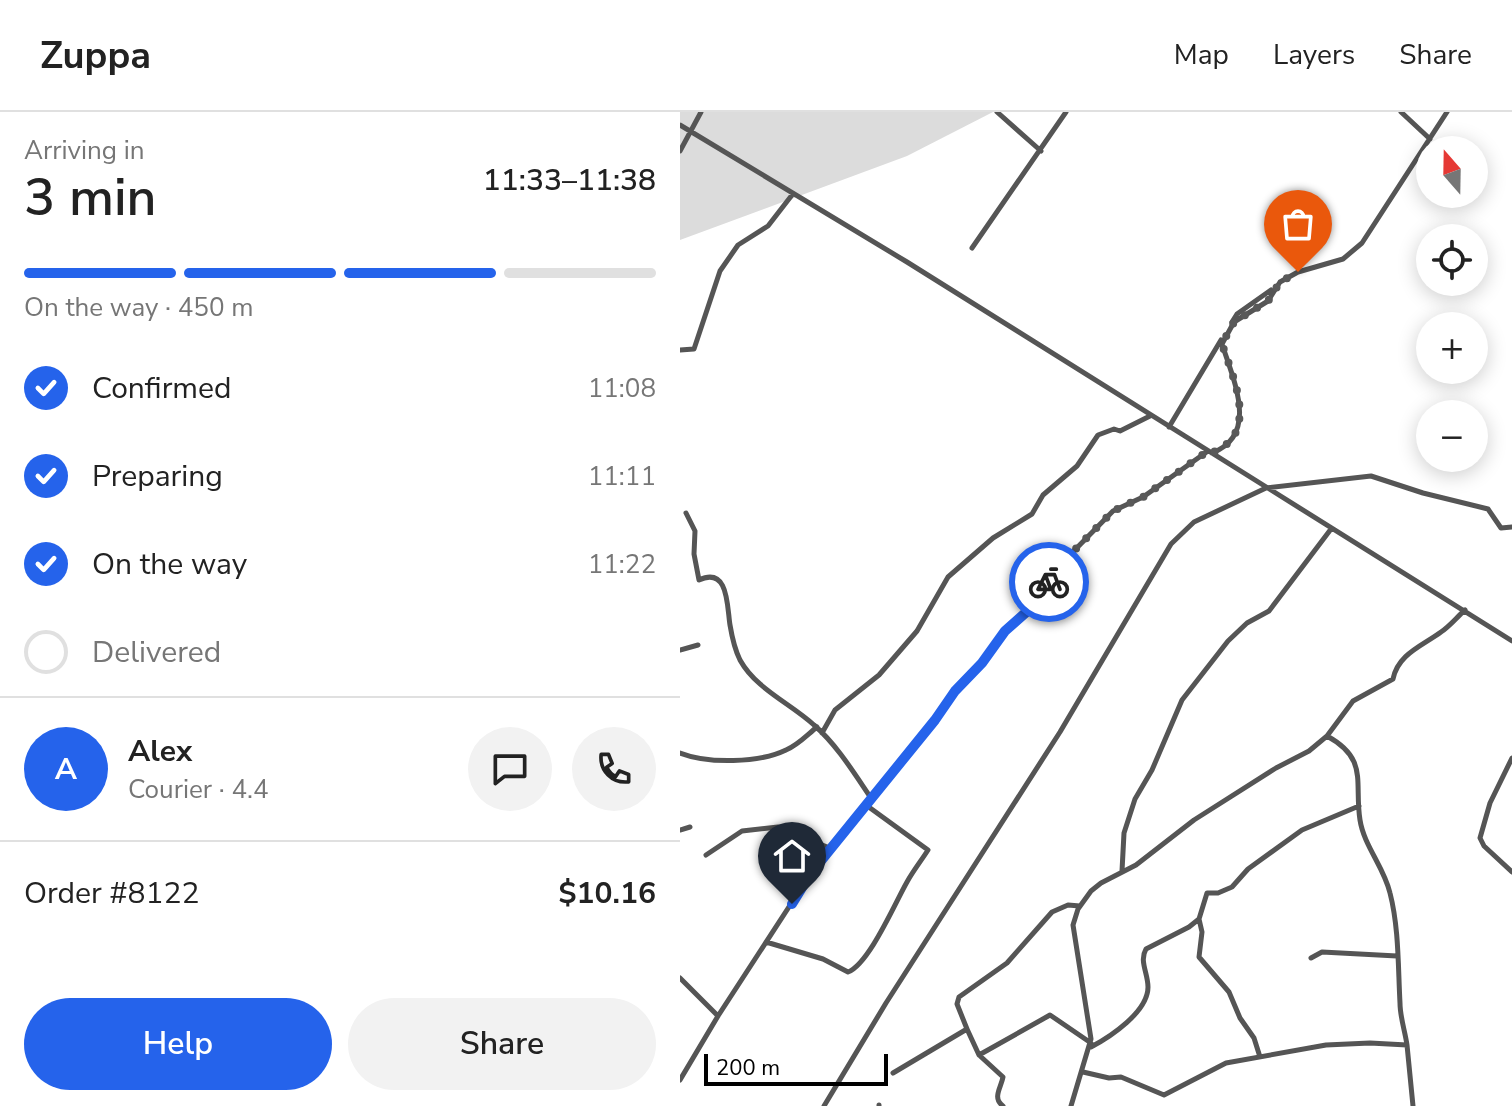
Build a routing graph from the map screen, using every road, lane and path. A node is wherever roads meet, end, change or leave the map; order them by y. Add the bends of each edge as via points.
1 (701, 112) edge
2 (997, 112) edge
3 (1066, 112) edge
4 (1401, 112) edge
5 (1447, 112) edge
6 (680, 125) edge
7 (689, 131) junction
8 (1427, 136) edge
9 (1432, 136) edge
10 (680, 151) edge
11 (1041, 151) junction
12 (1416, 161) edge
13 (792, 195) junction
14 (972, 248) dead end
15 (1275, 288) junction
16 (680, 350) edge
17 (1151, 416) junction
18 (1169, 427) junction
19 (1210, 452) junction
20 (1266, 488) junction
21 (686, 513) dead end
22 (1512, 527) edge
23 (1331, 529) junction
24 (1465, 610) junction
25 (1512, 641) edge
26 (698, 645) dead end
27 (680, 650) edge
28 (817, 727) junction
29 (822, 733) junction
30 (1327, 736) junction
31 (680, 753) edge
32 (1512, 758) edge
33 (871, 798) junction
34 (866, 805) junction
35 (1359, 806) junction
36 (690, 827) dead end
37 (680, 830) edge
38 (832, 849) junction
39 (706, 855) dead end
40 (1122, 871) junction
41 (1512, 872) edge
42 (1080, 906) junction
43 (1199, 919) junction
44 (766, 942) junction
45 (1397, 956) junction
46 (1311, 958) dead end
47 (680, 978) edge
48 (718, 1016) junction
49 (967, 1029) junction
50 (1090, 1045) junction
51 (1407, 1045) junction
52 (979, 1055) junction
53 (1260, 1057) junction
54 (1083, 1072) junction
55 (893, 1073) dead end
56 (680, 1080) edge
57 (824, 1106) edge
58 (1003, 1106) edge
59 (1071, 1106) edge
60 (1413, 1106) edge

1 - 7 street
2 - 11 street
3 - 11 street
4 - 8 street
5 - 9 street
6 - 7 street
7 - 10 street
7 - 13 street
11 - 14 street
12 - 15 street via 1350,254 1288,277
13 - 16 street via 768,226 738,245 720,271 694,349
13 - 17 street
15 - 18 street via 1237,314
15 - 19 street via 1268,301 1234,322 1222,344 1241,414 1226,448
17 - 18 street
17 - 29 street via 1098,435 1032,514 993,538 948,577 917,631 879,675 835,710
18 - 19 street
19 - 20 street
19 - 33 street via 1103,520 1062,563 1040,600 1005,631
20 - 22 street via 1371,476 1488,509 1501,528
20 - 23 street
20 - 57 street via 1194,522 1171,544 1060,732
21 - 28 street via 695,531 699,580 718,579 724,587 734,649 745,669
23 - 24 street
23 - 40 street via 1269,611 1228,641 1182,700 1135,799 1124,833
24 - 25 street
24 - 30 street via 1407,655 1393,679 1353,701
26 - 27 street
28 - 29 street
28 - 31 street via 776,754 698,760
29 - 33 street
30 - 35 street via 1354,759
30 - 40 street
32 - 41 street via 1480,838
33 - 34 street
34 - 38 street
34 - 44 street via 928,850 878,937 848,972
35 - 43 street via 1302,830 1232,887 1207,893
35 - 45 street via 1364,836 1391,895
36 - 37 street
38 - 39 street via 778,827 742,831
38 - 44 street
40 - 42 street via 1091,891
42 - 49 street via 1052,912 1007,963 959,997
42 - 50 street via 1073,925
43 - 50 street via 1146,949 1147,994 1117,1033
43 - 53 street via 1199,957 1229,992
44 - 48 street
45 - 46 street via 1322,952
45 - 51 street
47 - 48 street
48 - 56 street
49 - 52 street
49 - 55 street
50 - 52 street via 1050,1015
50 - 54 street
51 - 53 street via 1345,1044
51 - 60 street
52 - 58 street via 1003,1077 997,1096
53 - 54 street via 1218,1065 1164,1095 1121,1077
54 - 59 street

